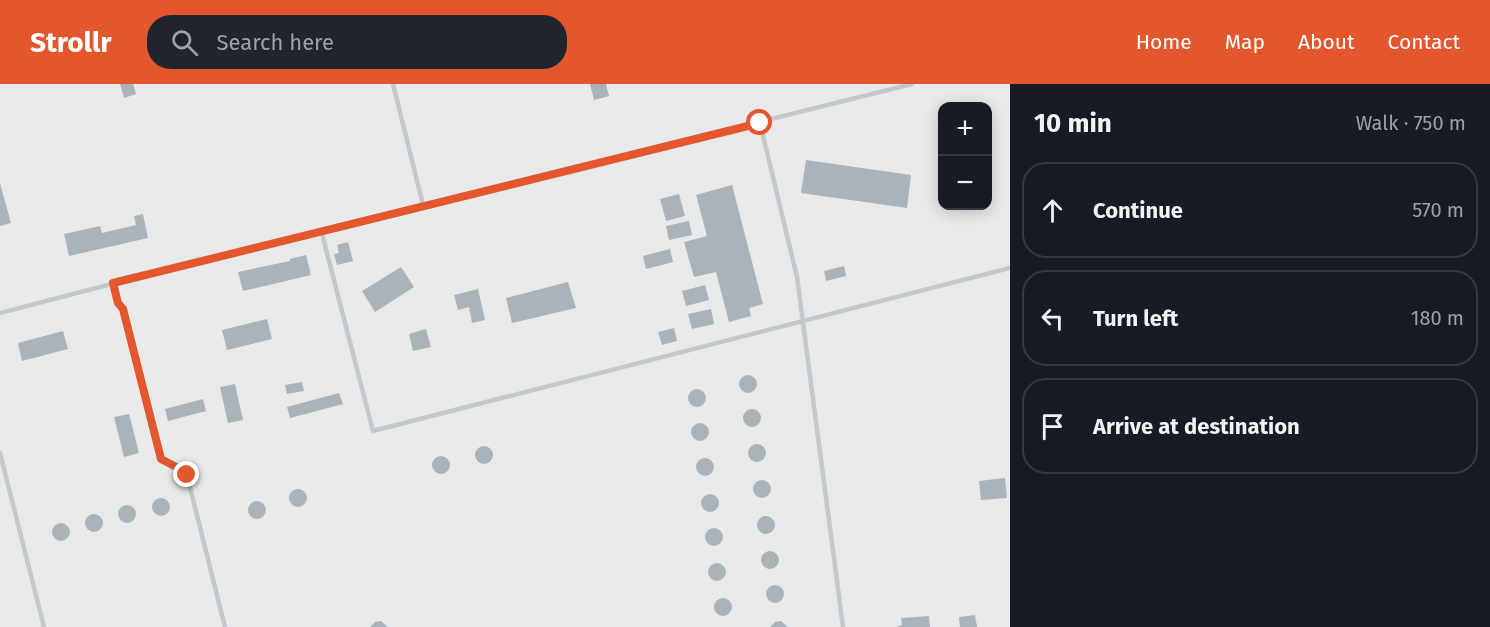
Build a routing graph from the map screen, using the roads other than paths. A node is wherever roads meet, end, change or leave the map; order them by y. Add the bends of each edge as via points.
1 (393, 84) edge
2 (912, 84) edge
3 (760, 123) junction
4 (423, 205) junction
5 (321, 230) junction
6 (1010, 268) edge
7 (113, 283) junction
8 (0, 313) edge
9 (803, 321) junction
10 (0, 453) edge
11 (44, 627) edge
12 (225, 627) edge
13 (843, 627) edge

1 - 4 lane
2 - 3 lane
3 - 4 lane
3 - 9 lane via 792,253
4 - 5 lane
5 - 7 lane
5 - 9 lane via 373,431
6 - 9 lane
7 - 8 lane
7 - 12 lane via 161,459 187,475
9 - 13 lane
10 - 11 lane

